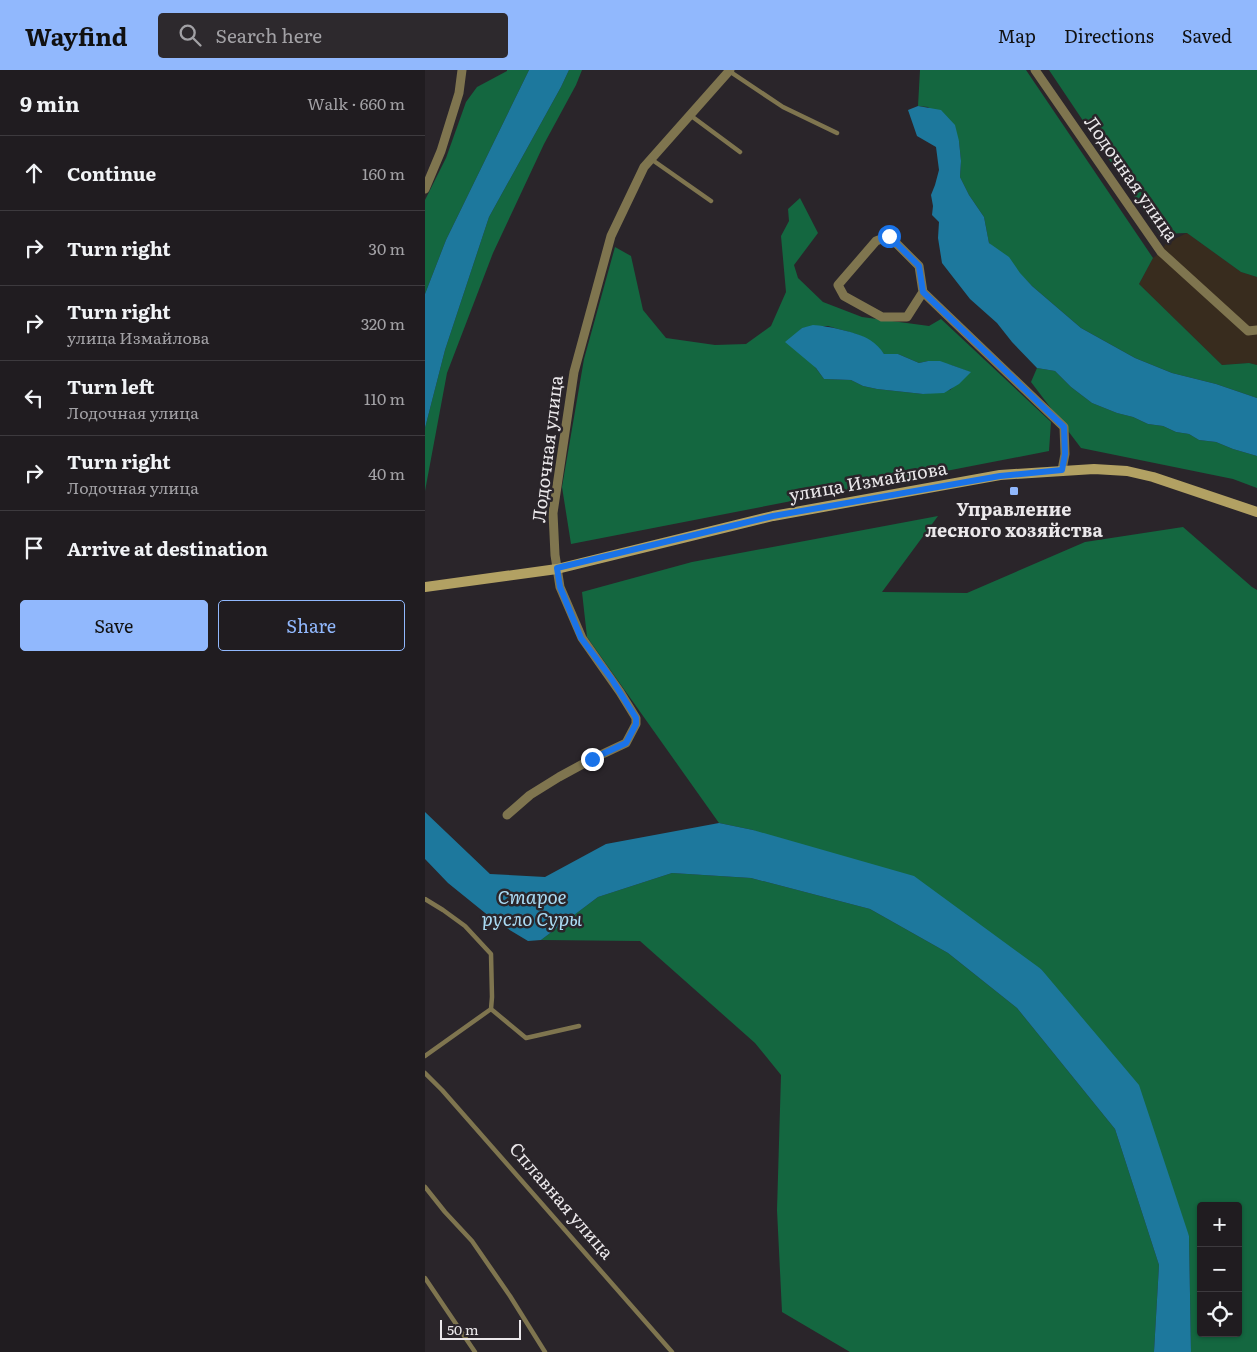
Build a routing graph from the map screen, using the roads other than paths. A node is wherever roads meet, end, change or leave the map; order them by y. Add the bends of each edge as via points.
1 (462, 70) edge
2 (730, 70) edge
3 (1035, 70) edge
4 (690, 115) junction
5 (837, 133) dead end
6 (740, 152) dead end
7 (651, 159) junction
8 (425, 189) edge
9 (711, 201) dead end
10 (923, 292) junction
11 (1257, 330) edge
12 (1062, 470) junction
13 (1257, 512) edge
14 (557, 568) junction
15 (425, 587) edge
16 (507, 815) dead end
17 (425, 899) edge
18 (491, 1009) junction
19 (579, 1026) dead end
20 (425, 1056) edge
21 (425, 1073) edge
22 (425, 1187) edge
23 (425, 1278) edge
24 (475, 1352) edge
25 (545, 1352) edge
26 (672, 1352) edge

1 - 8 street via 459,93 441,151
2 - 4 street, Лодочная улица
2 - 5 lane via 783,108
3 - 11 street, Лодочная улица via 1161,252 1248,331
4 - 6 lane
4 - 7 street, Лодочная улица
7 - 9 lane
7 - 14 street, Лодочная улица via 644,167 611,236 574,372 553,513
10 - 10 street via 919,266 889,236 876,241 838,285 844,296 882,316 907,317
10 - 12 street via 1064,427
12 - 13 main road, улица Измайлова via 1094,468 1135,473
12 - 14 main road, улица Измайлова via 984,478 773,516
14 - 15 main road, улица Измайлова
14 - 16 street, Лодочная улица via 560,587 581,638 615,685 636,718 636,724 626,743 559,776
17 - 18 lane via 465,926 491,954
18 - 19 lane via 526,1038
18 - 20 lane
21 - 26 lane, Сплавная улица
22 - 25 lane via 471,1242
23 - 24 lane

